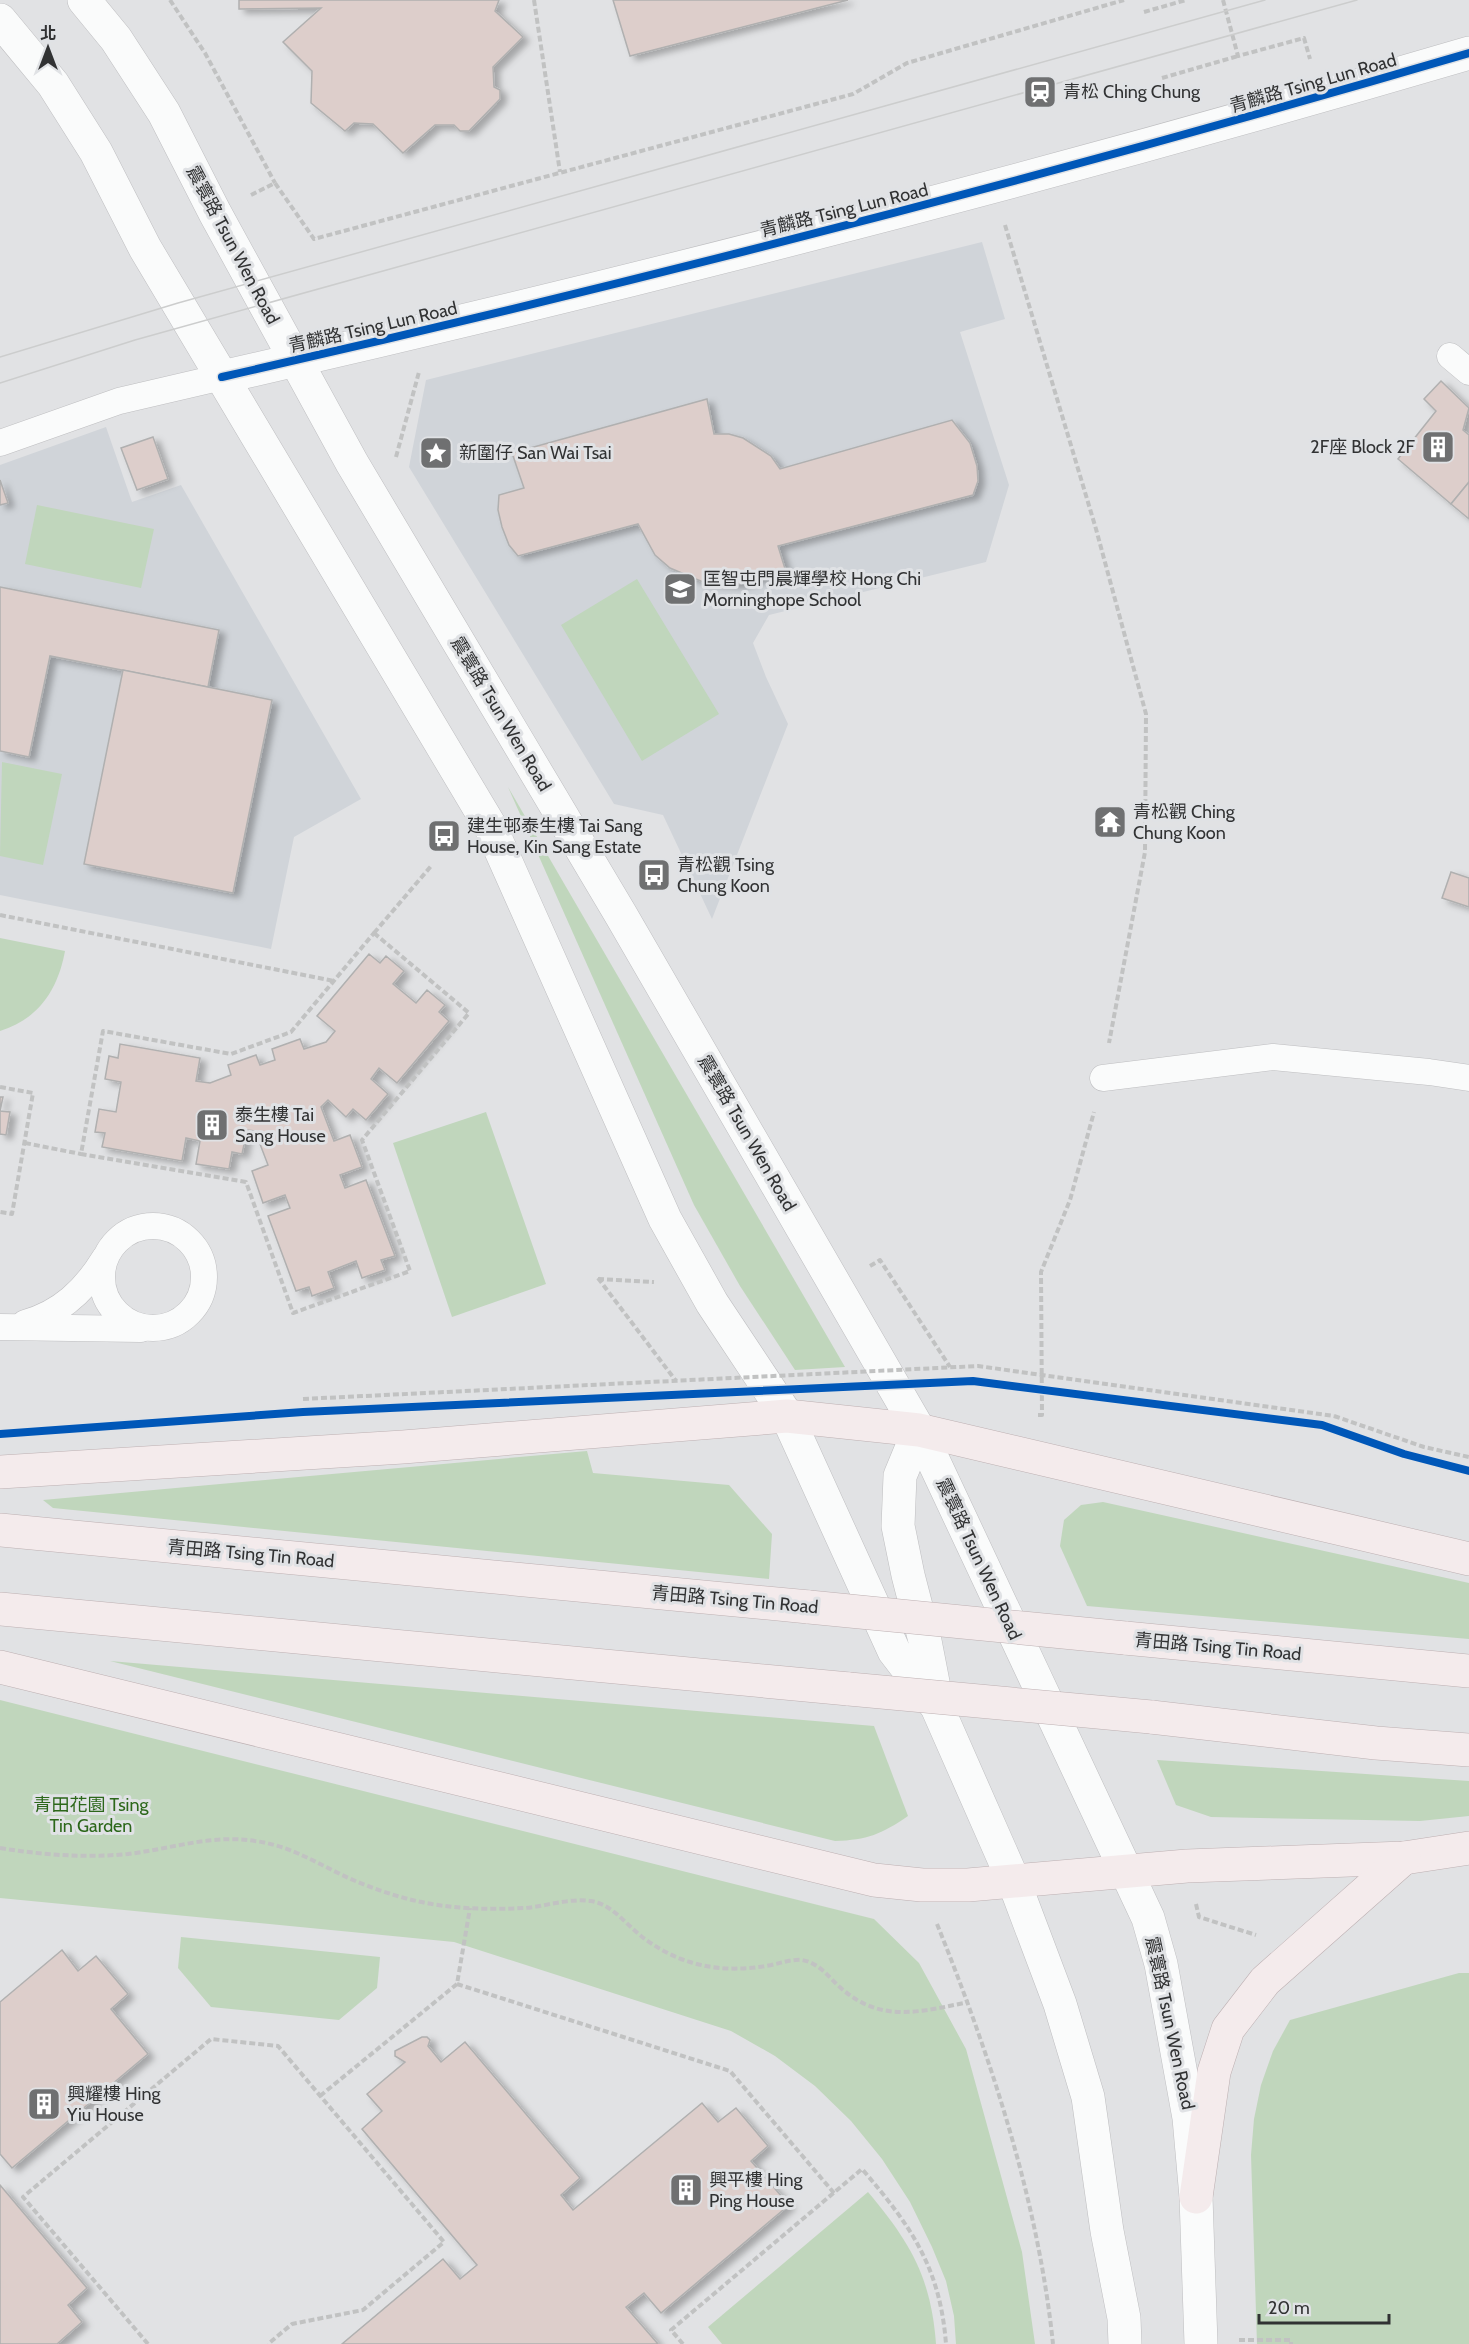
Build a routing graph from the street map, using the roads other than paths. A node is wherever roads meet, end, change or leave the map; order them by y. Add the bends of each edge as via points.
1 (84, 0) edge
2 (0, 21) edge
3 (1469, 53) edge
4 (295, 360) junction
5 (222, 377) junction
6 (0, 443) edge
7 (1103, 1078) road end
8 (1469, 1078) edge
9 (104, 1259) junction
10 (5, 1327) edge
11 (146, 1329) junction
12 (787, 1416) junction
13 (919, 1430) junction
14 (0, 1472) edge
15 (0, 1530) edge
16 (1469, 1559) edge
17 (0, 1610) edge
18 (0, 1667) edge
19 (1469, 1671) edge
20 (938, 1707) junction
21 (1469, 1750) edge
22 (1469, 1848) edge
23 (1404, 1858) junction
24 (1126, 1870) junction
25 (1014, 1882) junction
26 (1196, 2197) junction
27 (1125, 2344) edge
28 (1201, 2344) edge

1 - 4 main road, 震寰路 Tsun Wen Road via 116,39 164,113
2 - 5 main road via 53,84 96,152 146,248
3 - 4 main road, 青麟路 Tsing Lun Road via 972,193 496,314
4 - 5 main road, 青麟路 Tsing Lun Road
4 - 13 main road, 震寰路 Tsun Wen Road
5 - 6 lane via 119,401
5 - 12 main road via 490,826 665,1219 712,1303
7 - 8 lane via 1273,1058
9 - 10 lane via 79,1294 62,1307 37,1320
9 - 11 lane via 100,1282 108,1304 124,1320
9 - 11 lane via 117,1239 137,1228 160,1226 182,1234 198,1250 205,1273 202,1296 189,1315 169,1327
10 - 11 lane
12 - 13 main road
12 - 14 main road via 404,1447
12 - 20 main road via 894,1651
13 - 16 main road
13 - 20 main road via 900,1476 898,1526
13 - 24 main road, 震寰路 Tsun Wen Road
15 - 19 main road, 青田路 Tsing Tin Road, bridge
17 - 21 main road, bridge
18 - 25 main road via 874,1880 922,1885
20 - 25 main road
22 - 23 main road
23 - 24 main road
23 - 26 main road via 1265,1981 1228,2029 1214,2072
24 - 25 main road
24 - 26 main road, 震寰路 Tsun Wen Road via 1148,1918 1161,1964 1189,2118
25 - 27 main road via 1060,2004 1088,2097
26 - 28 main road, 震寰路 Tsun Wen Road

